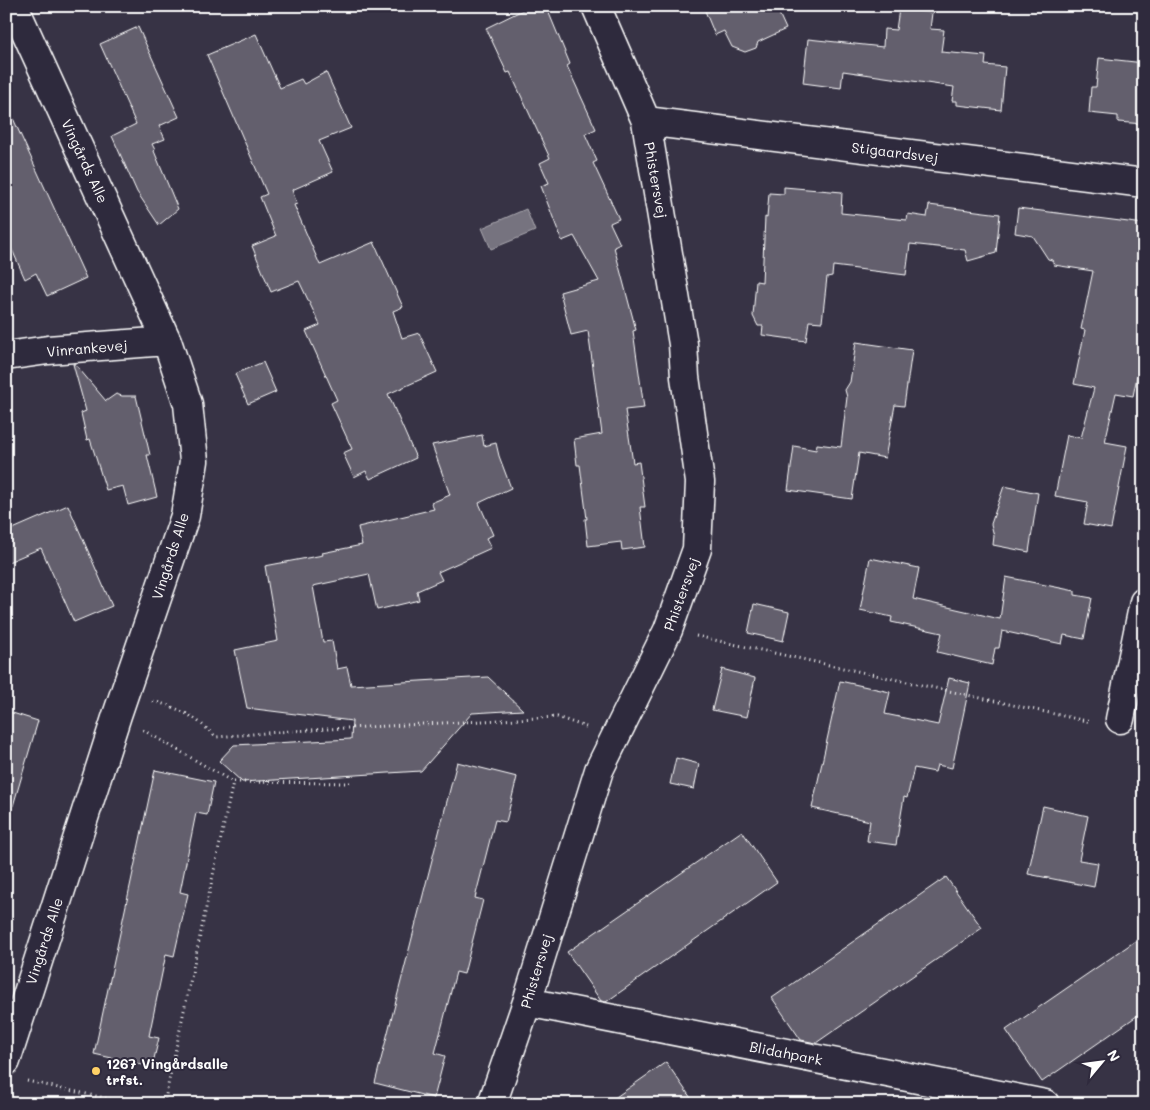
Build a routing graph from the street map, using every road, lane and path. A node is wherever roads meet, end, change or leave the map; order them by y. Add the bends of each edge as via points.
1 (14, 6) edge
2 (596, 6) edge
3 (646, 121) junction
4 (1144, 183) edge
5 (167, 341) junction
6 (6, 356) edge
7 (1144, 602) edge
8 (668, 630) junction
9 (120, 704) junction
10 (1120, 720) joint
11 (615, 738) junction
12 (233, 782) junction
13 (351, 783) dead end
14 (527, 1002) junction
15 (14, 1070) edge
16 (132, 1104) edge
17 (164, 1104) edge
18 (492, 1104) edge
19 (1046, 1104) edge

1 - 5 street, Vingårds Alle
2 - 3 street, Phistersvej
3 - 4 street, Stigaardsvej
3 - 8 street, Phistersvej via 683,344 700,482 697,549
5 - 6 street, Vinrankevej
5 - 9 street, Vingårds Alle via 188,404 194,461 185,516
7 - 10 street
8 - 10 path via 1093,722
8 - 11 street, Phistersvej
9 - 11 path via 170,706 197,719 216,737 557,717
9 - 12 path
9 - 15 street, Vingårds Alle
11 - 14 street, Phistersvej via 599,770
12 - 13 path
12 - 17 path
14 - 18 street, Phistersvej
14 - 19 street, Blidahpark
15 - 16 path via 29,1082

